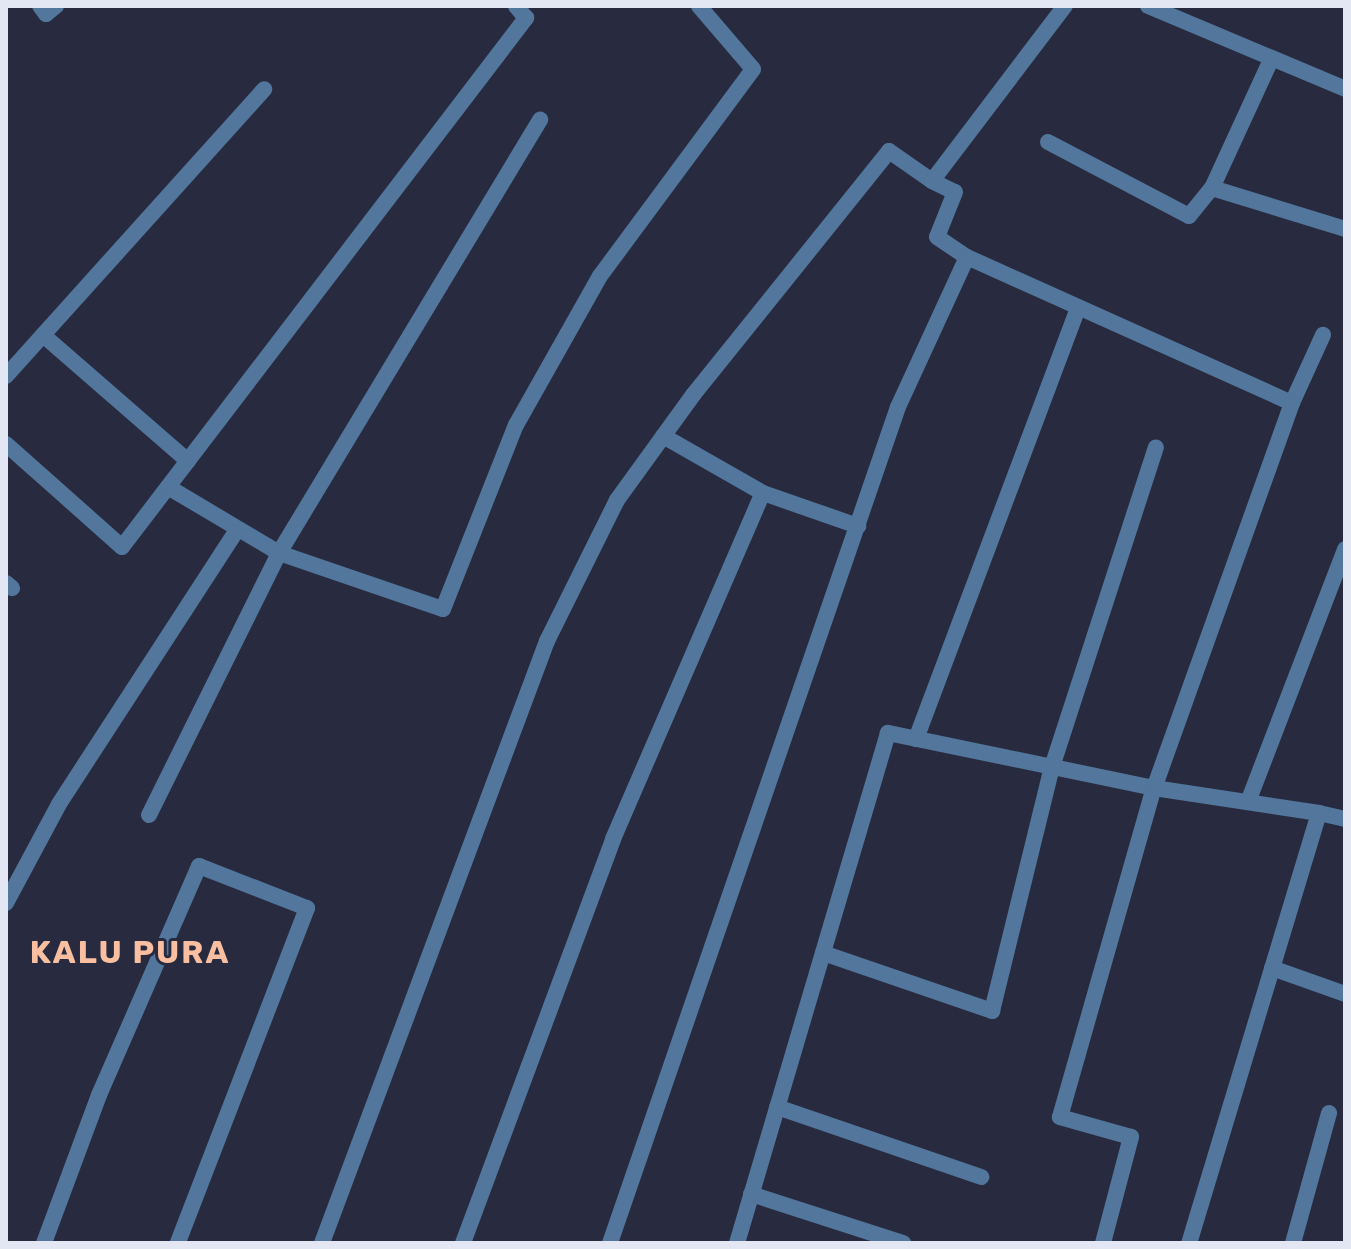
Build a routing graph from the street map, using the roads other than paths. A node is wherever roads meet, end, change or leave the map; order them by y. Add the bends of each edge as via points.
1 (40, 6) edge
2 (56, 6) edge
3 (516, 6) edge
4 (699, 6) edge
5 (1065, 6) edge
6 (1148, 6) edge
7 (1271, 60) junction
8 (264, 89) dead end
9 (1345, 89) edge
10 (540, 120) dead end
11 (1048, 142) dead end
12 (932, 181) junction
13 (1212, 188) junction
14 (1345, 229) edge
15 (967, 257) junction
16 (1078, 307) junction
17 (43, 335) junction
18 (1323, 335) dead end
19 (6, 376) edge
20 (1292, 403) junction
21 (663, 436) junction
22 (6, 444) edge
23 (1156, 447) dead end
24 (188, 461) junction
25 (168, 487) junction
26 (763, 493) junction
27 (858, 526) junction
28 (235, 533) junction
29 (1345, 549) edge
30 (279, 553) junction
31 (916, 739) junction
32 (1052, 767) junction
33 (1154, 788) junction
34 (1248, 802) junction
35 (1319, 813) junction
36 (149, 815) dead end
37 (1345, 819) edge
38 (6, 903) edge
39 (823, 953) junction
40 (1272, 968) junction
41 (1345, 994) edge
42 (777, 1107) junction
43 (1329, 1113) dead end
44 (981, 1177) dead end
45 (751, 1194) junction
46 (44, 1243) edge
47 (178, 1243) edge
48 (322, 1243) edge
49 (463, 1243) edge
50 (610, 1243) edge
51 (737, 1243) edge
52 (903, 1243) edge
53 (1103, 1243) edge
54 (1189, 1243) edge
55 (1293, 1243) edge

1 - 2 street via 46,14
3 - 24 street via 526,18
4 - 30 street via 753,69 600,276 516,425 443,609
5 - 12 street
6 - 7 street
7 - 9 street
7 - 13 street
8 - 17 street
10 - 30 street
11 - 13 street via 1189,216
12 - 15 street via 955,192 937,237
12 - 21 street via 889,151
13 - 14 street
15 - 16 street
15 - 27 street via 898,407
16 - 20 street
16 - 31 street
17 - 19 street
17 - 24 street
18 - 20 street
20 - 33 street
21 - 26 street
21 - 48 street via 617,500 547,641
22 - 25 street via 122,547
23 - 32 street
24 - 25 street
25 - 28 street
26 - 27 street
26 - 49 street via 613,839
27 - 50 street
28 - 30 street
28 - 38 street via 59,804
29 - 34 street
30 - 36 street
31 - 32 street
31 - 39 street via 888,733
32 - 33 street
32 - 39 street via 992,1011
33 - 34 street
33 - 53 street via 1060,1117 1131,1137
34 - 35 street
35 - 37 street
35 - 40 street
39 - 42 street
40 - 41 street
40 - 54 street
42 - 44 street
42 - 45 street
43 - 55 street
45 - 51 street
45 - 52 street
46 - 47 street via 99,1095 199,866 307,908

